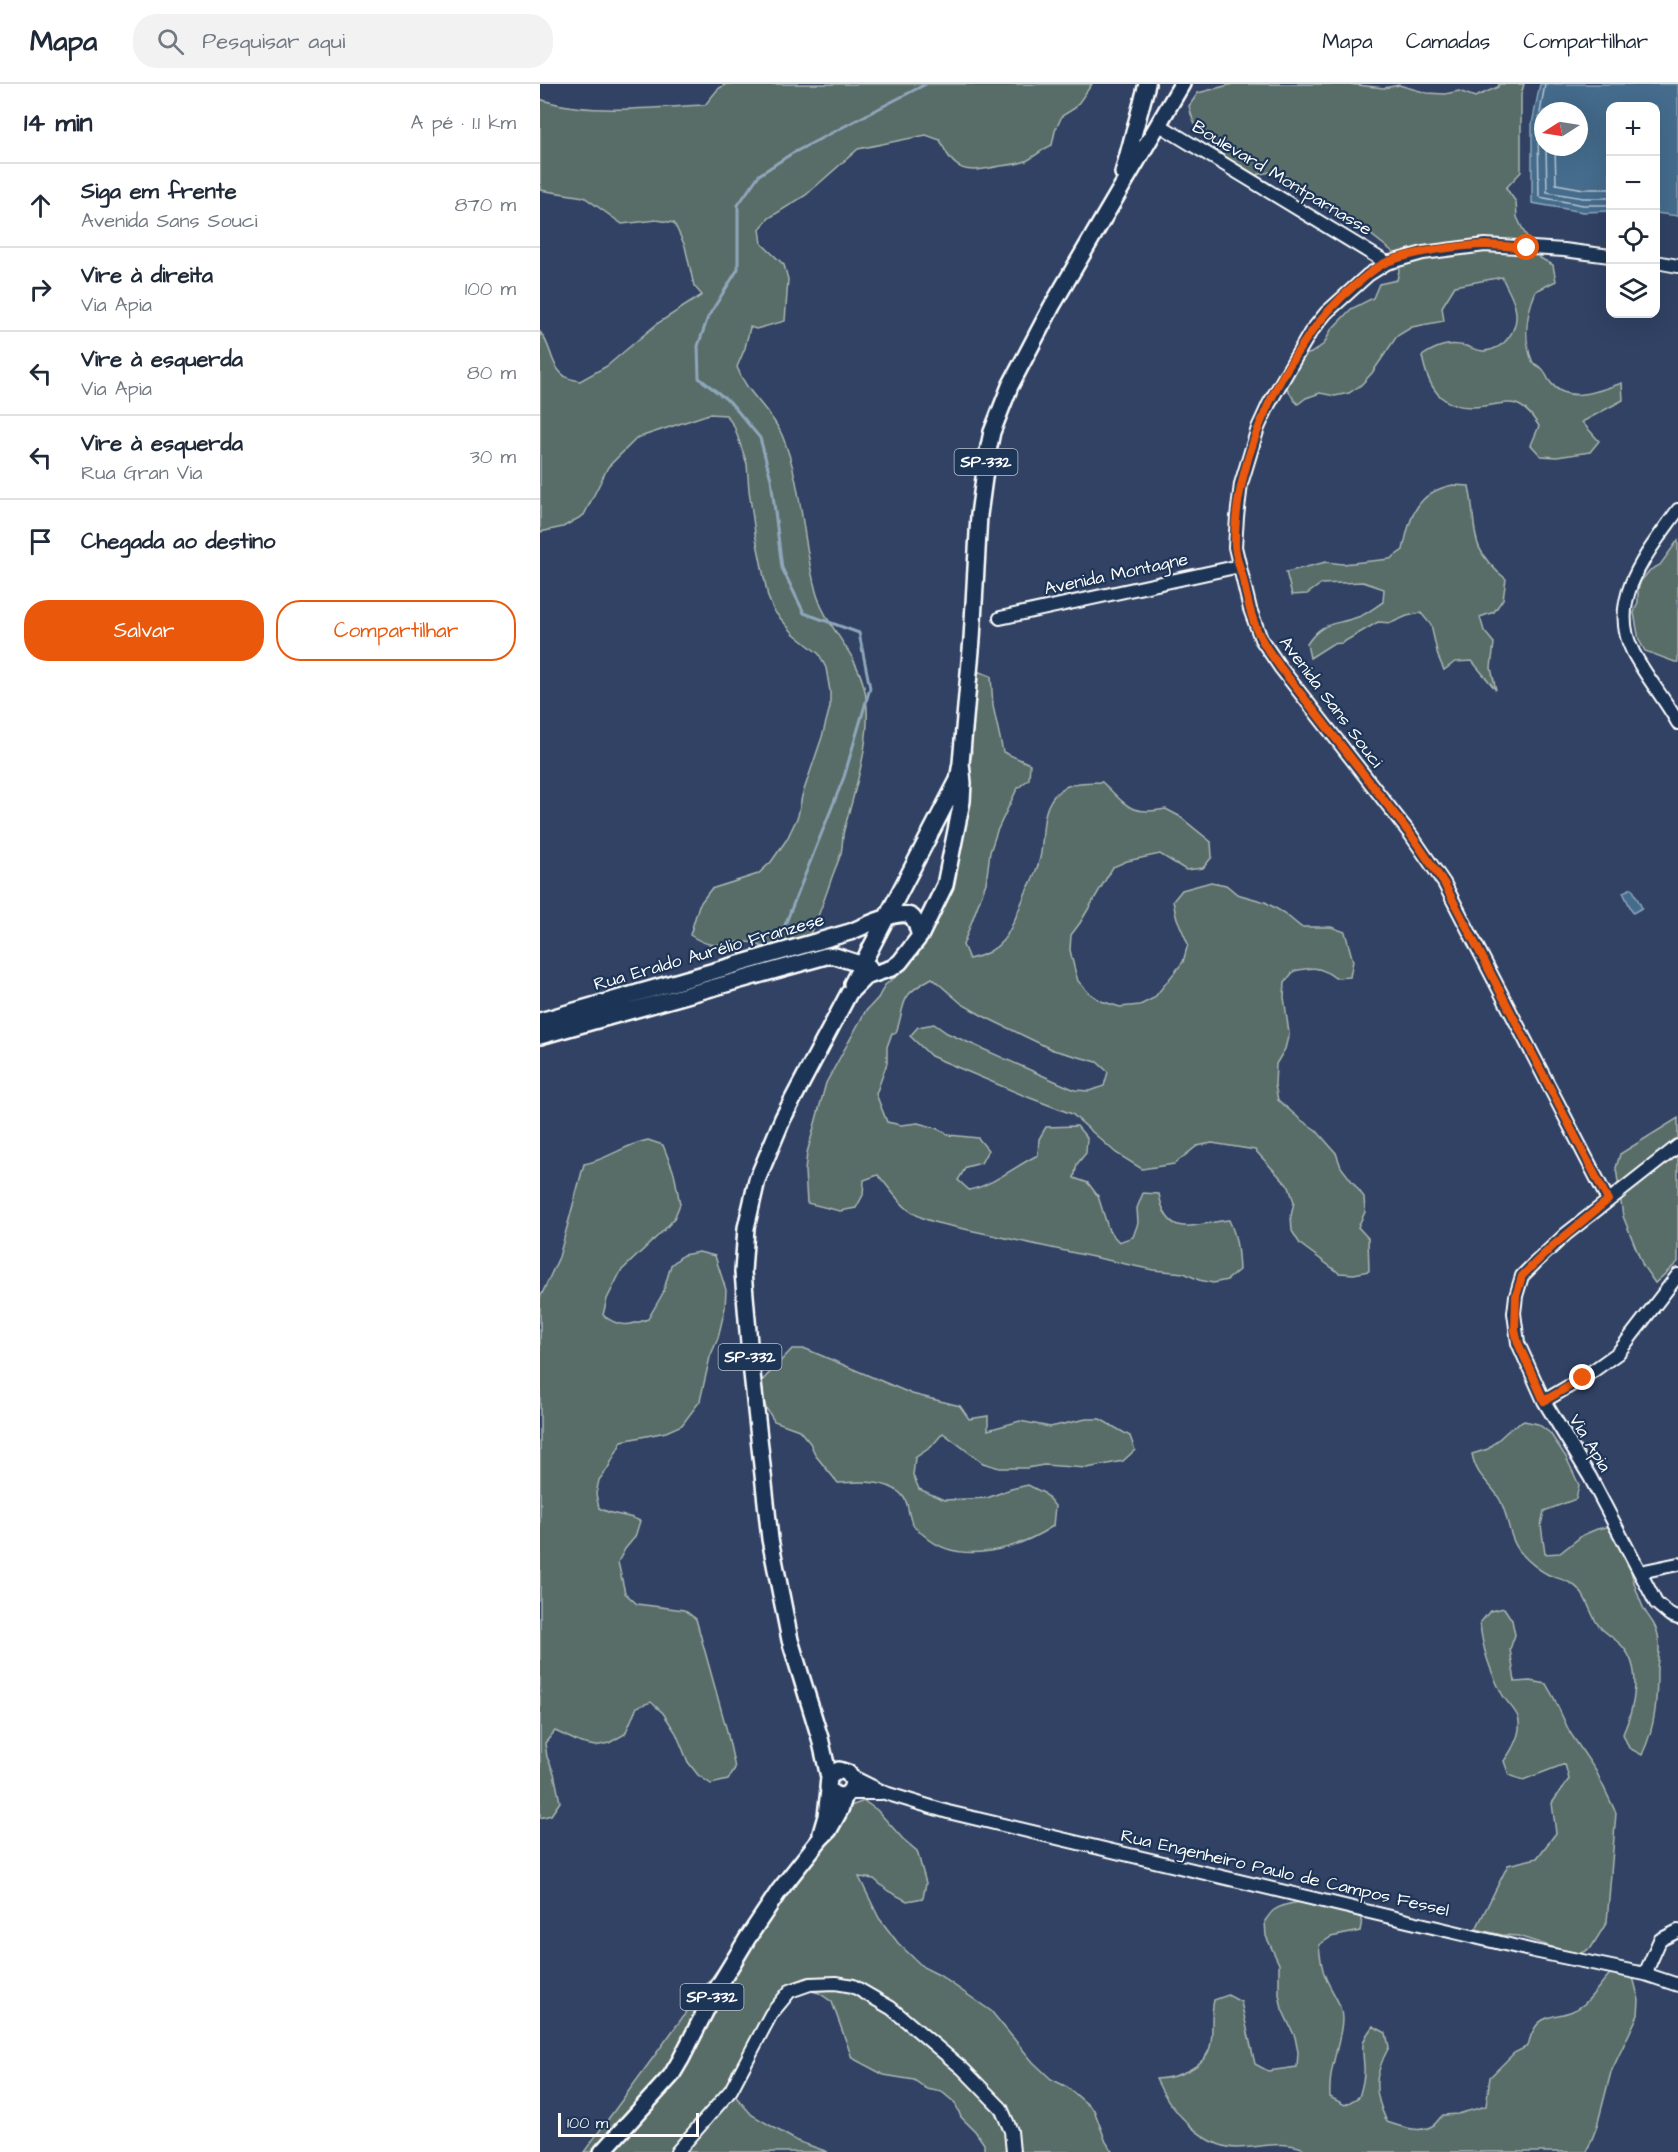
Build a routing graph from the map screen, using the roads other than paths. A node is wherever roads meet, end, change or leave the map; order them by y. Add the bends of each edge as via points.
1 (1147, 84) edge
2 (1182, 84) edge
3 (1158, 124) junction
4 (1118, 193) junction
5 (1606, 255) edge
6 (1387, 263) junction
7 (1660, 263) edge
8 (1678, 266) edge
9 (1678, 510) edge
10 (1239, 566) junction
11 (1000, 618) dead end
12 (1674, 704) edge
13 (1678, 723) edge
14 (961, 763) junction
15 (888, 917) junction
16 (920, 936) junction
17 (841, 958) junction
18 (861, 965) junction
19 (887, 968) junction
20 (851, 987) junction
21 (540, 1021) edge
22 (540, 1036) edge
23 (1678, 1146) edge
24 (1608, 1200) junction
25 (1678, 1275) edge
26 (1544, 1401) junction
27 (1678, 1564) edge
28 (1640, 1572) junction
29 (1678, 1618) edge
30 (838, 1778) junction
31 (885, 1793) junction
32 (847, 1794) junction
33 (820, 1839) junction
34 (1678, 1931) edge
35 (1645, 1974) junction
36 (1678, 1985) edge
37 (602, 2152) edge
38 (677, 2152) edge
39 (1013, 2152) edge

1 - 4 main road, SP-332
2 - 3 main road, SP-332
3 - 4 main road, SP-332
3 - 6 street, Boulevard Montparnasse
4 - 14 main road, SP-332 via 1052,306 1010,386 992,432 979,515
5 - 6 street, Avenida Sans Souci via 1485,245 1423,253
6 - 10 street, Avenida Sans Souci via 1326,313 1269,404 1241,484 1235,547
7 - 8 street
9 - 12 street via 1645,557 1626,596 1625,631 1633,652
10 - 11 street, Avenida Montagne
10 - 24 street, Avenida Sans Souci via 1261,639 1444,883
12 - 13 street
14 - 15 main road, SP-332 via 955,787
14 - 16 main road, SP-332 via 962,801 951,865
15 - 16 main road via 909,915
15 - 18 main road, SP-332
15 - 19 main road via 876,952
15 - 21 main road, Rua Eraldo Aurélio Franzese via 850,932
16 - 19 main road, SP-332 via 900,962
17 - 18 main road, Rua Eraldo Aurélio Franzese
17 - 20 main road via 850,971
17 - 22 main road, Rua Eraldo Aurélio Franzese via 826,956
18 - 19 main road, Rua Eraldo Aurélio Franzese
18 - 20 main road, SP-332
19 - 20 main road, SP-332
20 - 30 main road, SP-332 via 783,1118 757,1180 746,1228 743,1272 772,1549 792,1649 820,1738 836,1757
23 - 24 street, Via Apia
24 - 26 street, Via Apia via 1522,1276 1516,1296 1515,1330
25 - 26 street via 1618,1353
26 - 28 street, Via Apia
27 - 28 street
28 - 29 street, Via Apia via 1656,1603
30 - 31 street, Rua Engenheiro Paulo de Campos Fessel
30 - 32 main road via 836,1796
30 - 33 main road, SP-332
31 - 32 street, Rua Engenheiro Paulo de Campos Fessel
31 - 35 street, Rua Engenheiro Paulo de Campos Fessel via 948,1812
32 - 33 main road, SP-332 via 834,1823
33 - 37 main road, SP-332 via 747,1939 671,2076
34 - 35 street via 1660,1940
35 - 36 street, Rua Engenheiro Paulo de Campos Fessel
38 - 39 street via 731,2090 771,2014 790,1991 810,1984 836,1983 853,1986 891,2008 963,2069 1000,2108 1011,2131

